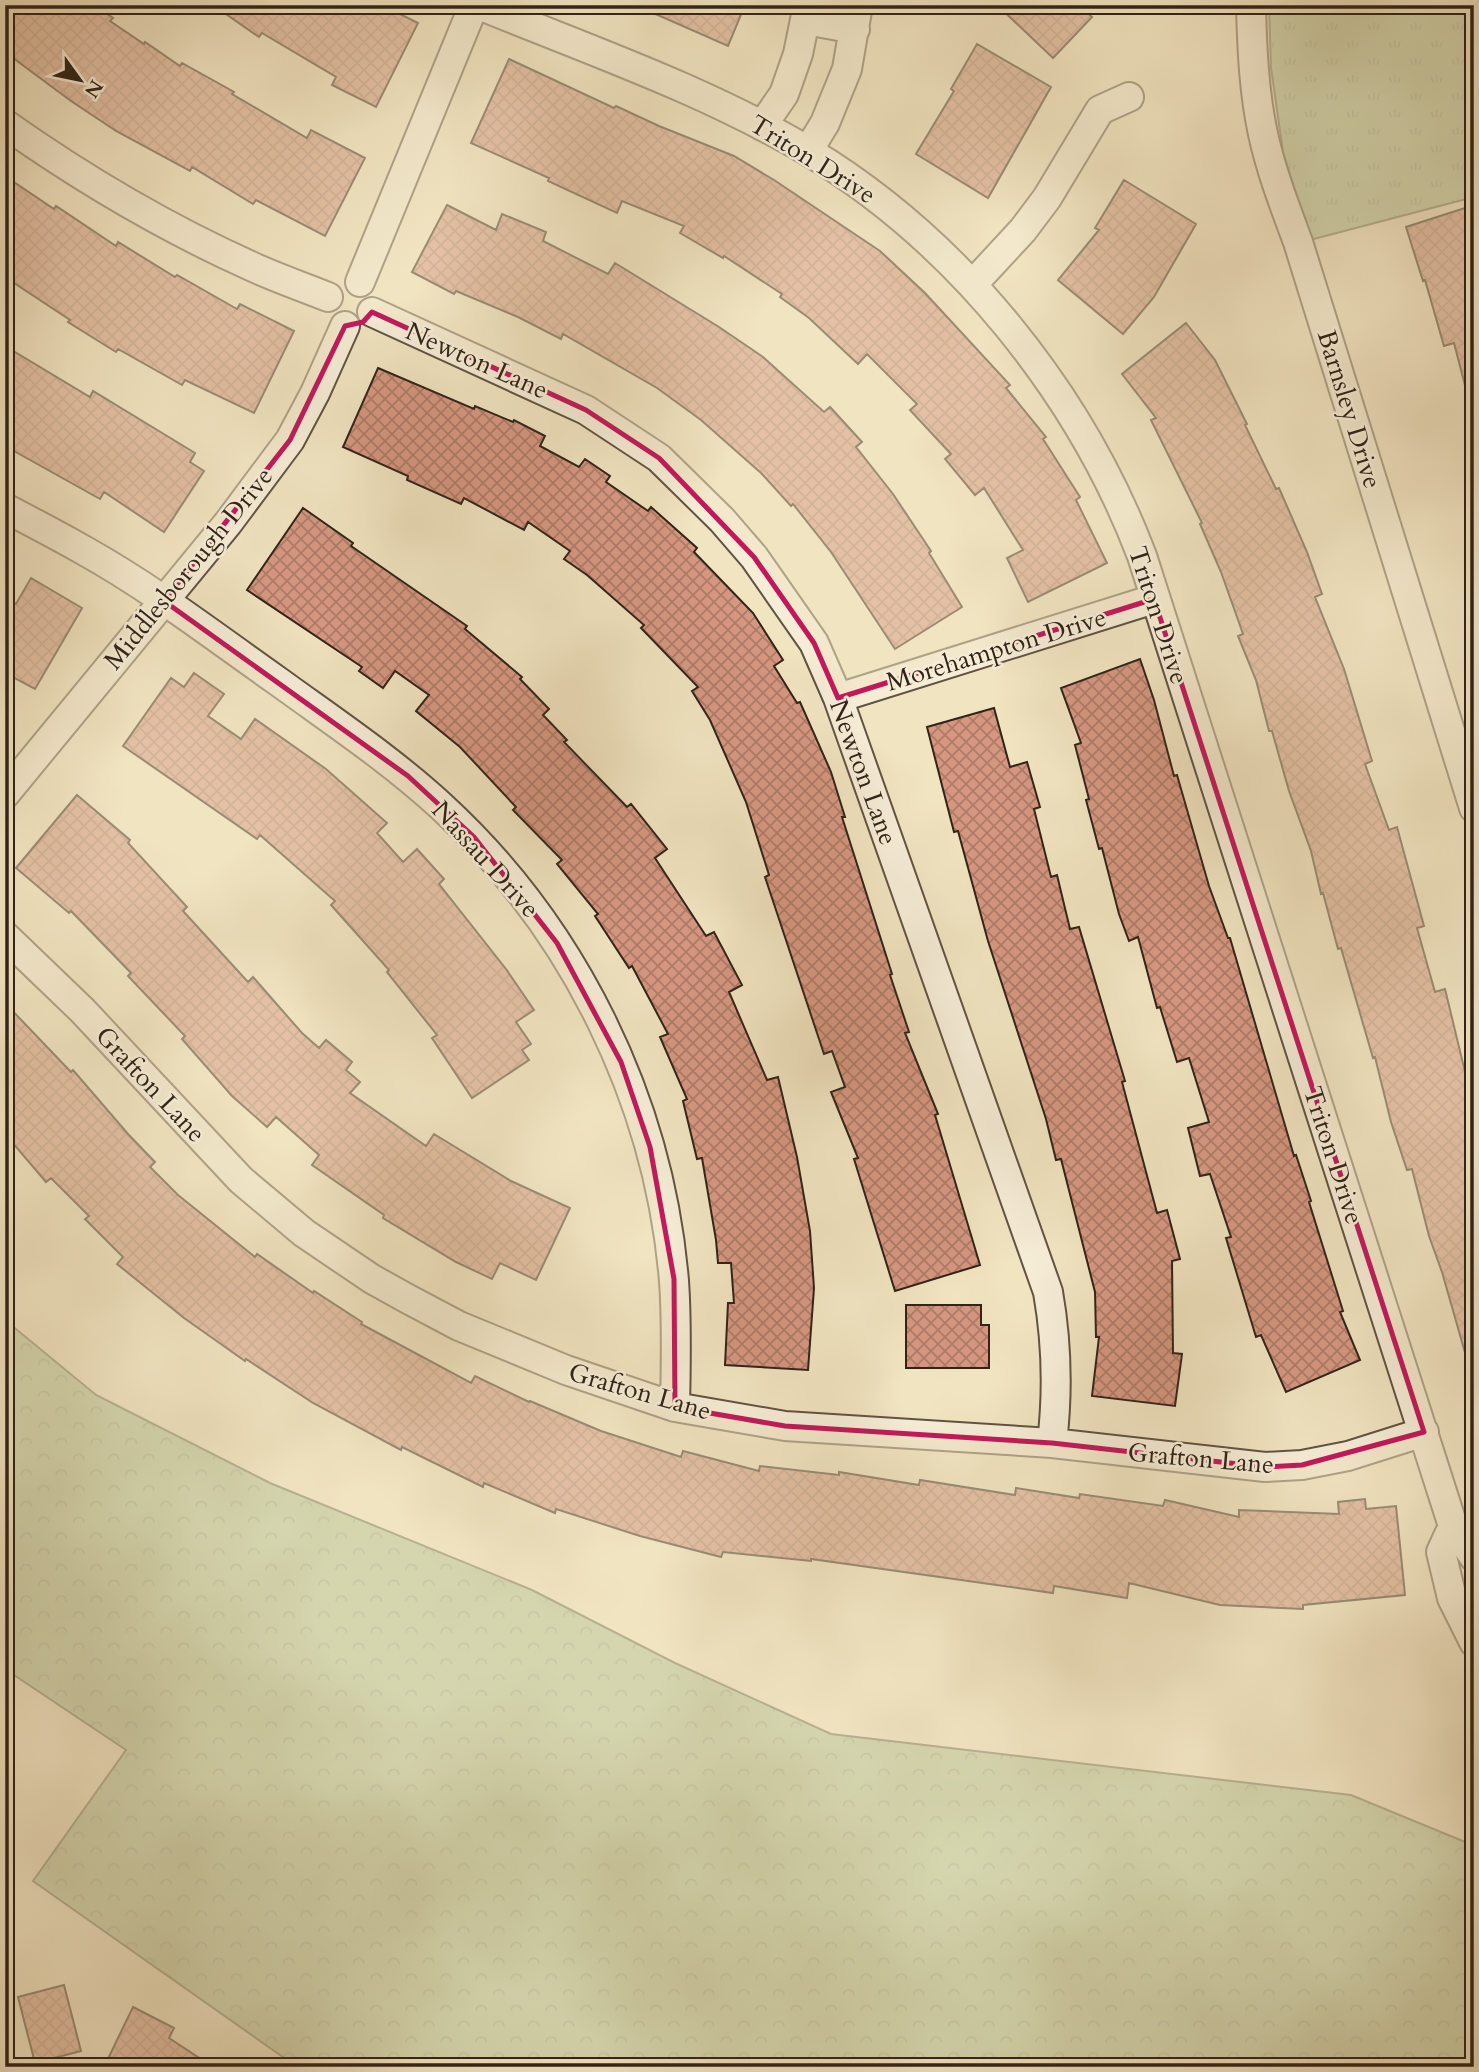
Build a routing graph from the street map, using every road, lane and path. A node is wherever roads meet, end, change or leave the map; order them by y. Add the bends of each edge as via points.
1 (477, 5) edge
2 (1251, 5) edge
3 (807, 13) edge
4 (857, 17) edge
5 (1129, 97) dead end
6 (5, 124) edge
7 (762, 125) junction
8 (808, 151) junction
9 (360, 282) junction
10 (972, 285) junction
11 (328, 297) junction
12 (372, 313) junction
13 (345, 326) junction
14 (5, 508) edge
15 (1154, 599) junction
16 (164, 601) junction
17 (838, 698) junction
18 (5, 794) edge
19 (1474, 808) edge
20 (5, 936) edge
21 (675, 1407) junction
22 (1424, 1432) junction
23 (1052, 1443) junction
24 (1453, 1526) junction
25 (1474, 1557) edge
26 (1474, 1642) edge

1 - 7 street, Triton Drive
1 - 9 street
2 - 19 street, Barnsley Drive via 1254,81 1277,183
3 - 4 street
3 - 7 street via 784,94
4 - 8 street via 847,69
5 - 10 street via 1101,110 1023,230
6 - 11 street via 184,233 254,268
7 - 8 street, Triton Drive
8 - 10 street, Triton Drive via 899,215
9 - 11 street via 337,284
9 - 12 street via 370,292
10 - 15 street, Triton Drive via 1040,369 1094,452 1129,522
11 - 13 street via 329,312
12 - 13 street via 358,325
12 - 17 street, Newton Lane via 586,410 659,458 722,520 760,566 814,643
13 - 16 street, Middlesborough Drive via 290,440
14 - 16 street, Nassau Drive via 86,551
15 - 17 street, Morehampton Drive
15 - 22 street, Triton Drive
16 - 18 street, Middlesborough Drive
16 - 21 street, Nassau Drive via 408,776 474,837 557,943 621,1062 653,1158 674,1279
17 - 23 street, Newton Lane via 1048,1292 1057,1361
20 - 21 street, Grafton Lane via 82,1010 241,1180 337,1257 459,1326 566,1370
21 - 23 street, Grafton Lane via 785,1426
22 - 23 street, Grafton Lane via 1348,1456 1265,1467
22 - 24 street, Triton Drive
24 - 25 street, Triton Drive
24 - 26 street via 1441,1552 1452,1598

